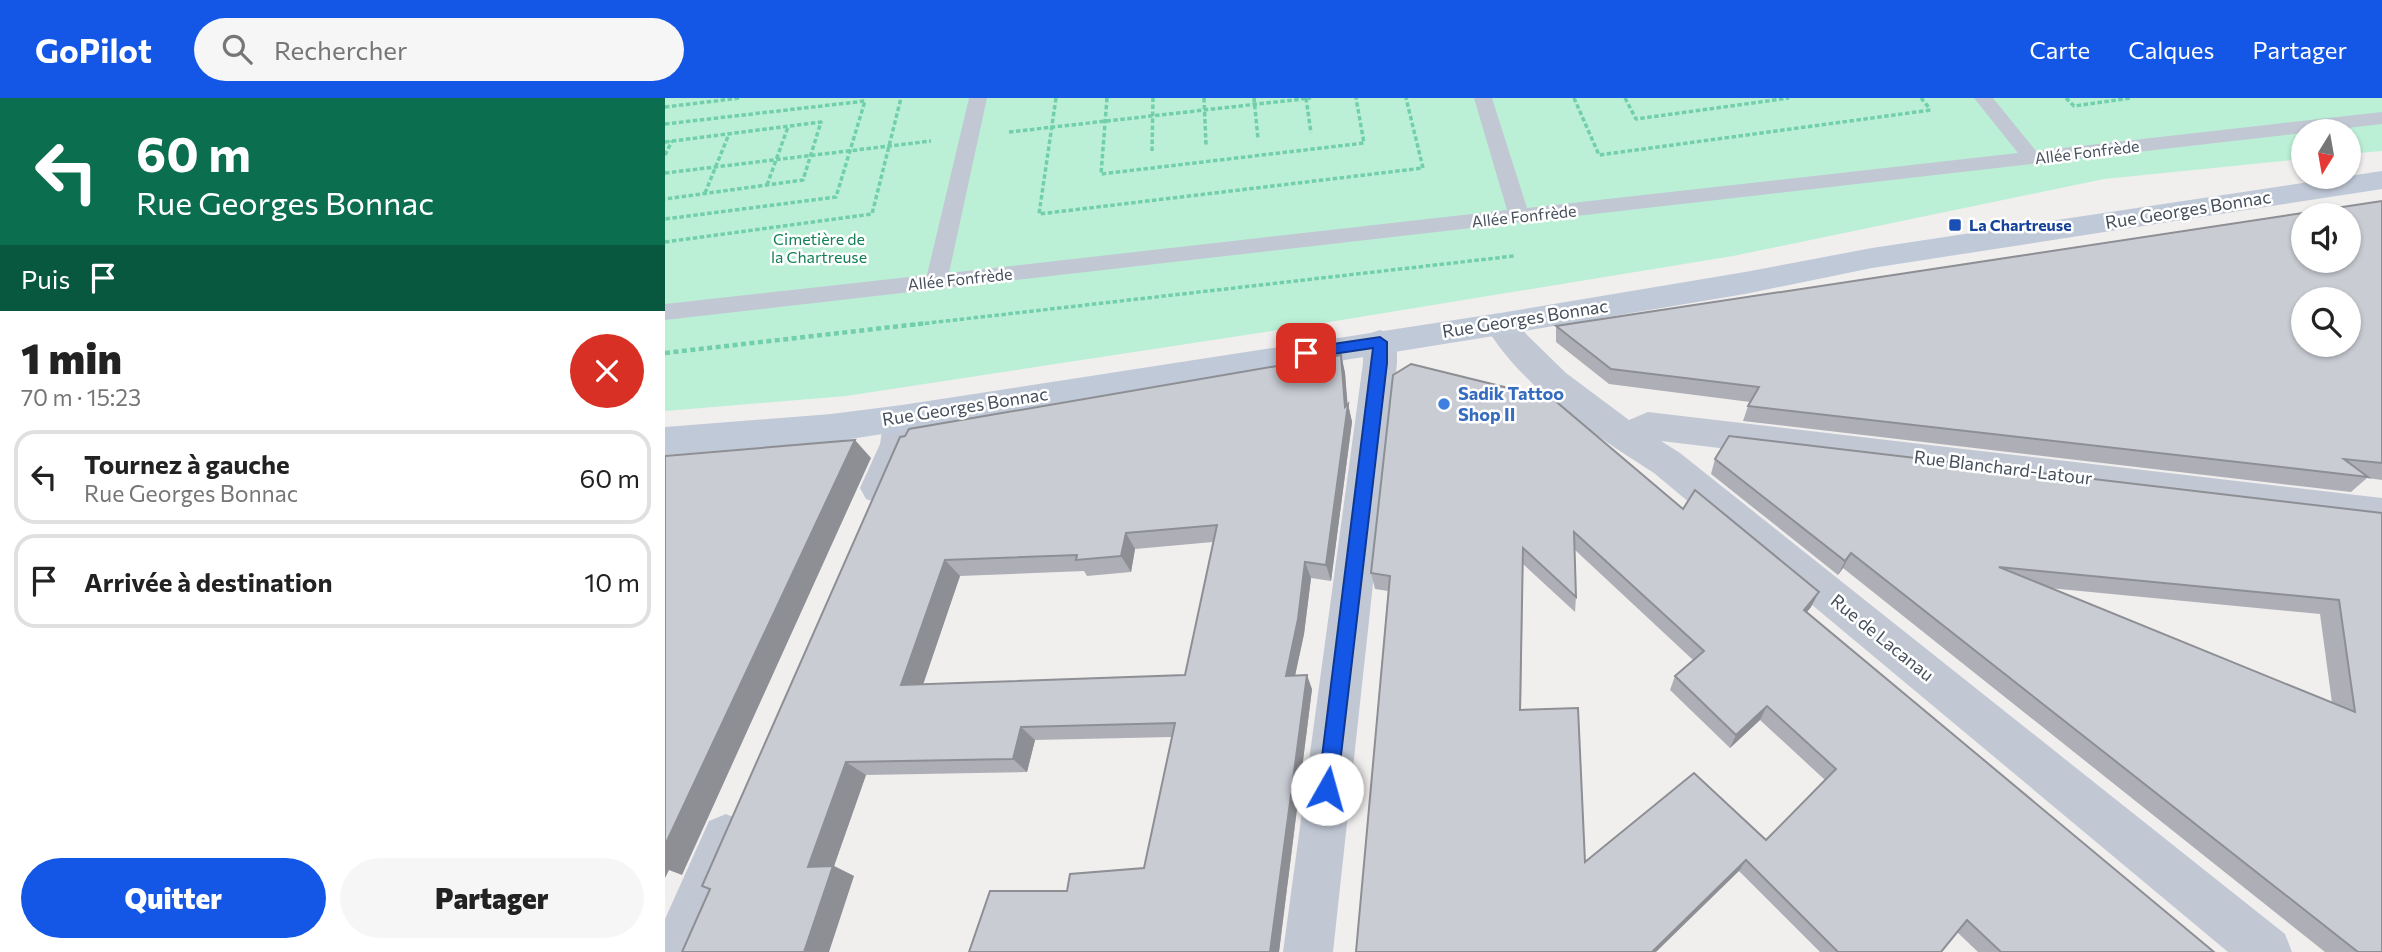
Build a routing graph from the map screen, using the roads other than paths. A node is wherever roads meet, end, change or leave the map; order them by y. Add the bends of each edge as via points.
1 (978, 98) edge
2 (1483, 98) edge
3 (1983, 98) edge
4 (2382, 118) edge
5 (2032, 158) junction
6 (2382, 180) edge
7 (1519, 216) junction
8 (936, 282) junction
9 (665, 312) edge
10 (1500, 324) junction
11 (1380, 342) junction
12 (902, 418) junction
13 (1627, 438) junction
14 (665, 441) edge
15 (2382, 513) edge
16 (865, 520) edge
17 (743, 800) edge
18 (676, 952) edge
19 (1308, 952) edge
20 (2267, 952) edge

1 - 8 lane
2 - 7 lane
3 - 5 lane
4 - 5 lane, Allée Fonfrède
5 - 7 lane, Allée Fonfrède
6 - 10 main road, Rue Georges Bonnac via 1872,258
7 - 8 lane, Allée Fonfrède
8 - 9 lane, Allée Fonfrède
10 - 11 main road, Rue Georges Bonnac
10 - 13 street, Rue de Lacanau via 1515,347
11 - 12 main road, Rue Georges Bonnac
11 - 19 street
12 - 14 main road, Rue Georges Bonnac
12 - 16 street via 898,444
13 - 15 street, Rue Blanchard-Latour via 1648,426
13 - 20 street, Rue de Lacanau via 1667,463
17 - 18 street

